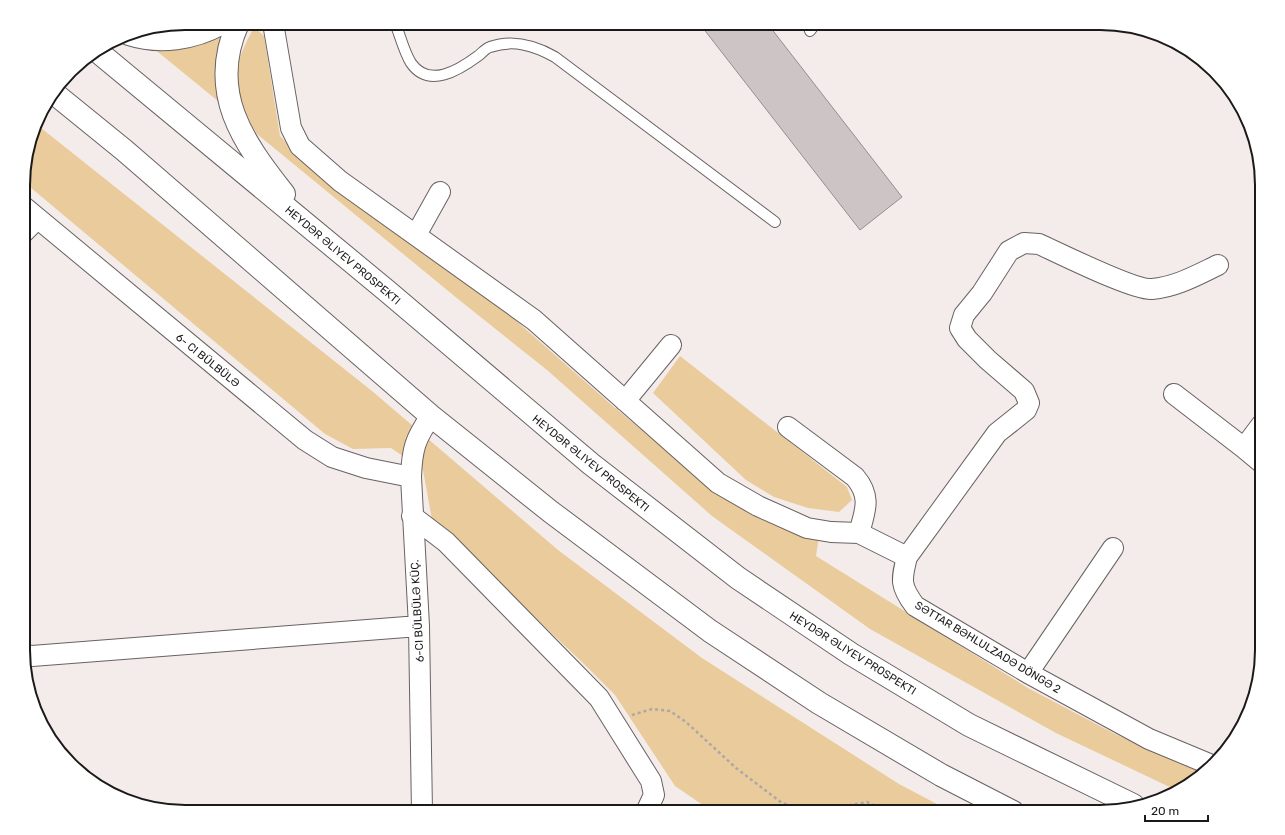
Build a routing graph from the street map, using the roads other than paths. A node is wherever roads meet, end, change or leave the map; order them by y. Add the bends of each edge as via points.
1 (210, 30) edge
2 (236, 30) edge
3 (274, 30) edge
4 (398, 30) edge
5 (138, 37) edge
6 (101, 55) edge
7 (58, 96) edge
8 (440, 192) dead end
9 (30, 220) edge
10 (775, 222) dead end
11 (416, 235) junction
12 (1218, 265) dead end
13 (387, 291) junction
14 (671, 345) dead end
15 (1174, 394) dead end
16 (625, 401) junction
17 (431, 416) junction
18 (788, 428) dead end
19 (1255, 433) edge
20 (1244, 448) junction
21 (1255, 457) edge
22 (411, 477) junction
23 (412, 516) junction
24 (859, 533) junction
25 (1113, 548) dead end
26 (907, 556) junction
27 (419, 626) junction
28 (30, 656) edge
29 (1028, 673) junction
30 (1207, 763) edge
31 (1128, 802) edge
32 (422, 805) edge
33 (649, 805) edge
34 (999, 805) edge

1 - 5 highway via 166,40
2 - 13 highway via 226,69 228,96 236,124 254,156 285,194
3 - 11 street via 291,128 300,146 340,182
4 - 10 lane via 411,63 427,76 442,76 459,69 489,47 516,42 555,56
6 - 13 highway, HEYDƏR ƏLIYEV PROSPEKTI
7 - 17 highway
8 - 11 street
9 - 22 street via 305,440 332,457 366,468
11 - 16 street via 534,320
12 - 26 street, SƏTTAR BƏHLULZADƏ DÖNGƏ 2 via 1170,286 1150,289 1132,285 1039,244 1024,243 1010,251 964,315 960,328 988,360 1024,391 1029,403 1026,410 997,433
13 - 31 highway, HEYDƏR ƏLIYEV PROSPEKTI via 591,464 738,578 851,654 969,725
14 - 16 street
15 - 20 street
16 - 24 street via 718,483 758,506 807,528
17 - 22 street via 418,435 411,455
17 - 34 highway via 551,512 710,631 819,702 941,775
18 - 24 street via 855,477 863,486 866,509
19 - 20 street
20 - 21 street
22 - 23 street
23 - 27 street
23 - 33 street via 446,542 599,698 651,781 654,795
24 - 26 street
25 - 29 street
26 - 29 street, SƏTTAR BƏHLULZADƏ DÖNGƏ 2 via 901,580 905,593 915,606
27 - 28 street
27 - 32 street
29 - 30 street, SƏTTAR BƏHLULZADƏ DÖNGƏ 2 via 1149,739

